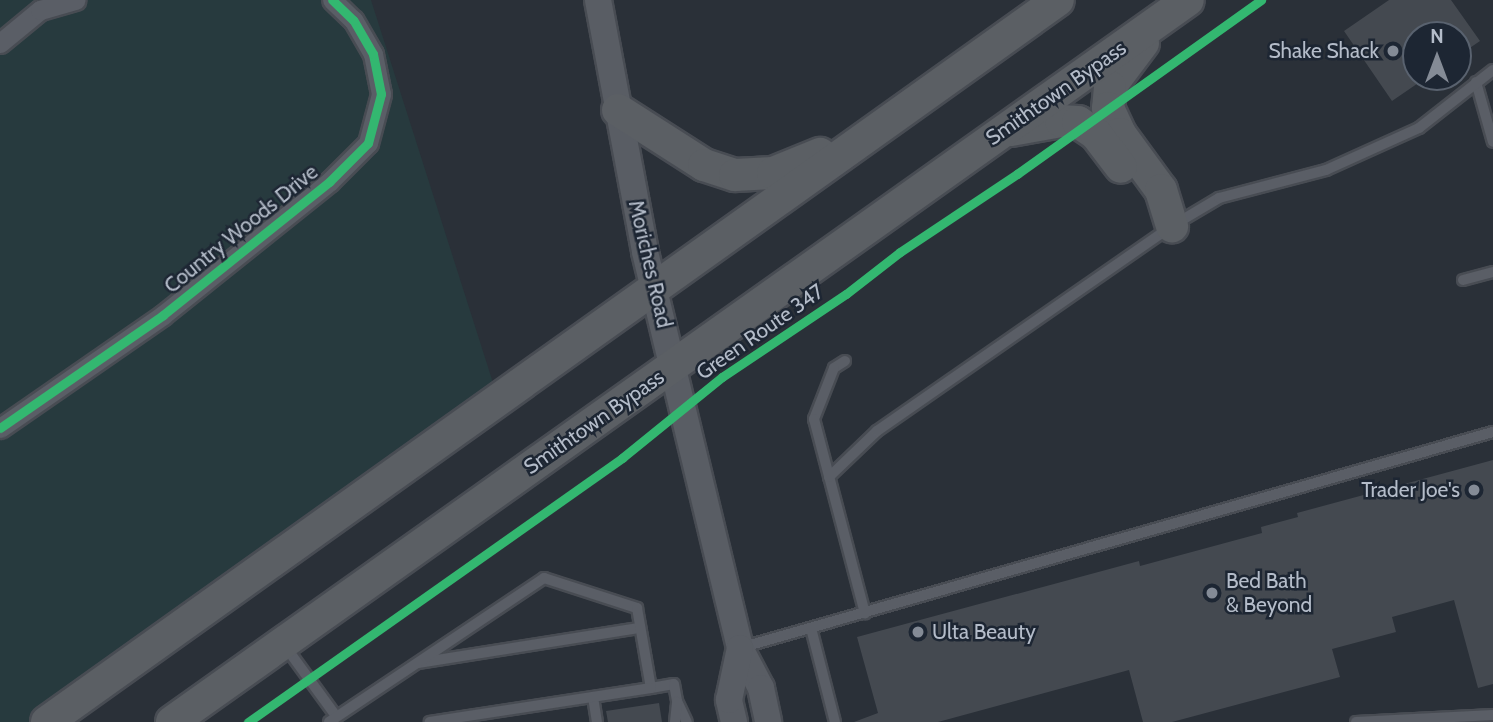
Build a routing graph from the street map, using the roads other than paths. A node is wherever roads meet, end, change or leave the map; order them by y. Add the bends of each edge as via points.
1 (76, 0) edge
2 (332, 0) edge
3 (598, 0) edge
4 (1058, 0) edge
5 (1188, 0) edge
6 (1162, 19) junction
7 (0, 43) edge
8 (1493, 70) edge
9 (1476, 82) junction
10 (618, 110) junction
11 (888, 121) junction
12 (1001, 132) junction
13 (1493, 142) edge
14 (1172, 226) junction
15 (1493, 272) edge
16 (1463, 280) dead end
17 (654, 289) junction
18 (845, 360) dead end
19 (673, 365) junction
20 (0, 428) edge
21 (1493, 432) edge
22 (829, 477) junction
23 (864, 613) junction
24 (640, 628) junction
25 (811, 628) junction
26 (283, 643) junction
27 (740, 648) junction
28 (414, 664) junction
29 (651, 688) junction
30 (593, 697) junction
31 (677, 701) junction
32 (1493, 715) edge
33 (332, 719) edge
34 (47, 722) edge
35 (172, 722) edge
36 (430, 722) edge
37 (597, 722) edge
38 (676, 722) edge
39 (687, 722) edge
40 (734, 722) edge
41 (768, 722) edge
42 (835, 722) edge
43 (1356, 722) edge

1 - 7 street via 40,10
2 - 20 street, Country Woods Drive via 353,20 373,54 382,94 368,143 329,181 163,315
3 - 10 main road, Moriches Road
4 - 11 highway
5 - 6 highway, Smithtown Bypass
6 - 12 highway, Smithtown Bypass
6 - 14 highway via 1115,80 1107,101 1120,134 1161,190
8 - 9 lane
9 - 13 lane
9 - 14 lane via 1419,128 1326,170 1219,198
10 - 11 highway via 704,165 748,176 785,170
10 - 17 main road, Moriches Road
11 - 17 highway
12 - 14 highway via 1078,122 1096,134 1145,201
12 - 19 highway, Smithtown Bypass
14 - 22 lane via 898,415
15 - 16 lane
17 - 19 main road, Moriches Road
17 - 34 highway
18 - 22 lane via 834,368 814,419
19 - 26 highway, Smithtown Bypass
19 - 27 main road, Moriches Road
21 - 23 lane
22 - 23 lane
23 - 25 lane
24 - 28 lane
24 - 28 lane via 637,608 544,578
24 - 29 lane
25 - 27 lane
25 - 42 lane
26 - 33 lane
26 - 35 highway, Smithtown Bypass
27 - 40 main road, Moriches Road via 729,700
27 - 41 main road, Moriches Road via 761,688
28 - 33 lane
29 - 30 lane
29 - 31 lane via 674,684
30 - 36 lane
30 - 37 lane
31 - 38 lane
31 - 39 lane
32 - 43 lane

